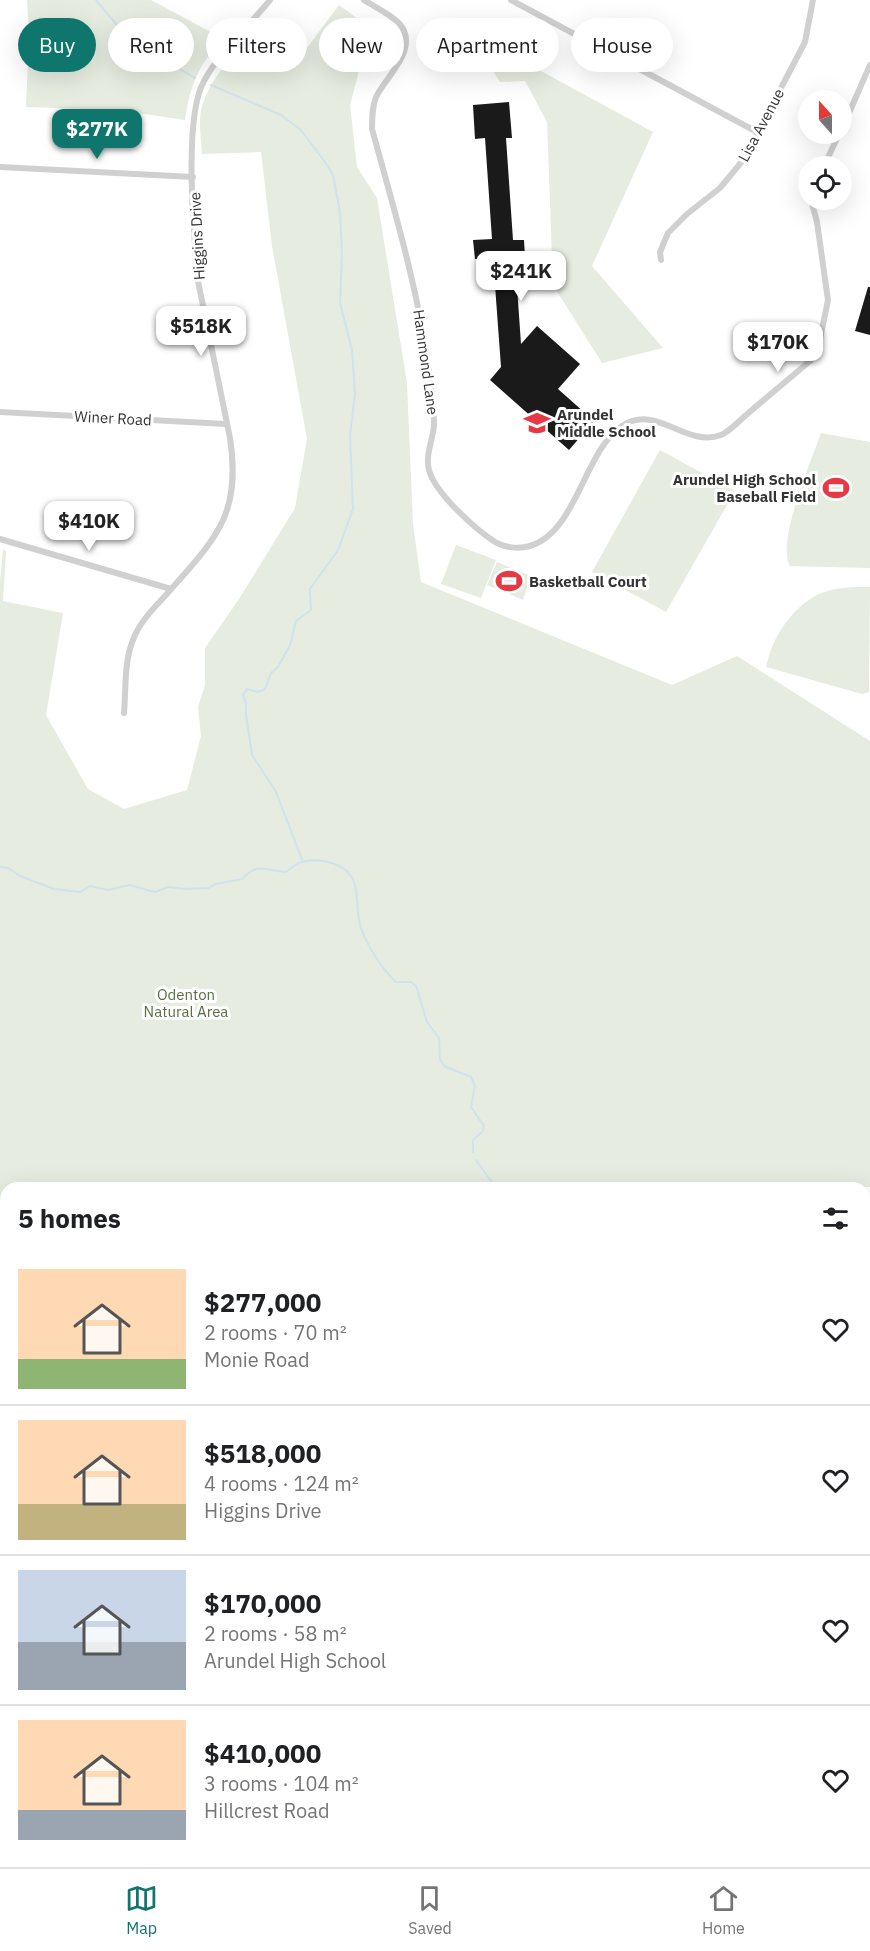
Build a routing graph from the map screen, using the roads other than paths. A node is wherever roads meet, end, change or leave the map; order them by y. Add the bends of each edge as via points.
1 (270, 0) edge
2 (364, 0) edge
3 (813, 0) edge
4 (516, 1) edge
5 (870, 65) edge
6 (852, 106) edge
7 (758, 132) junction
8 (0, 167) edge
9 (193, 177) junction
10 (814, 210) edge
11 (661, 260) dead end
12 (0, 412) edge
13 (226, 424) junction
14 (0, 539) edge
15 (171, 589) junction
16 (124, 713) dead end

1 - 9 street, Higgins Drive via 202,83 194,109
2 - 10 street, Hammond Lane via 400,24 406,37 401,60 376,97 372,129 421,320 434,424 429,469 444,497 496,542 510,548 530,546 549,536 605,445 622,426 653,419 702,439 722,435 811,360 819,344 828,300
3 - 7 street, Lisa Avenue via 805,42
4 - 7 street
5 - 6 street
7 - 11 street, Lisa Avenue via 733,174 668,233
8 - 9 street
9 - 13 street, Higgins Drive via 198,281
12 - 13 street, Winer Road
13 - 15 street, Higgins Drive via 234,461 233,492 227,514 216,536
14 - 15 street
15 - 16 street, Higgins Drive via 133,638 128,654

